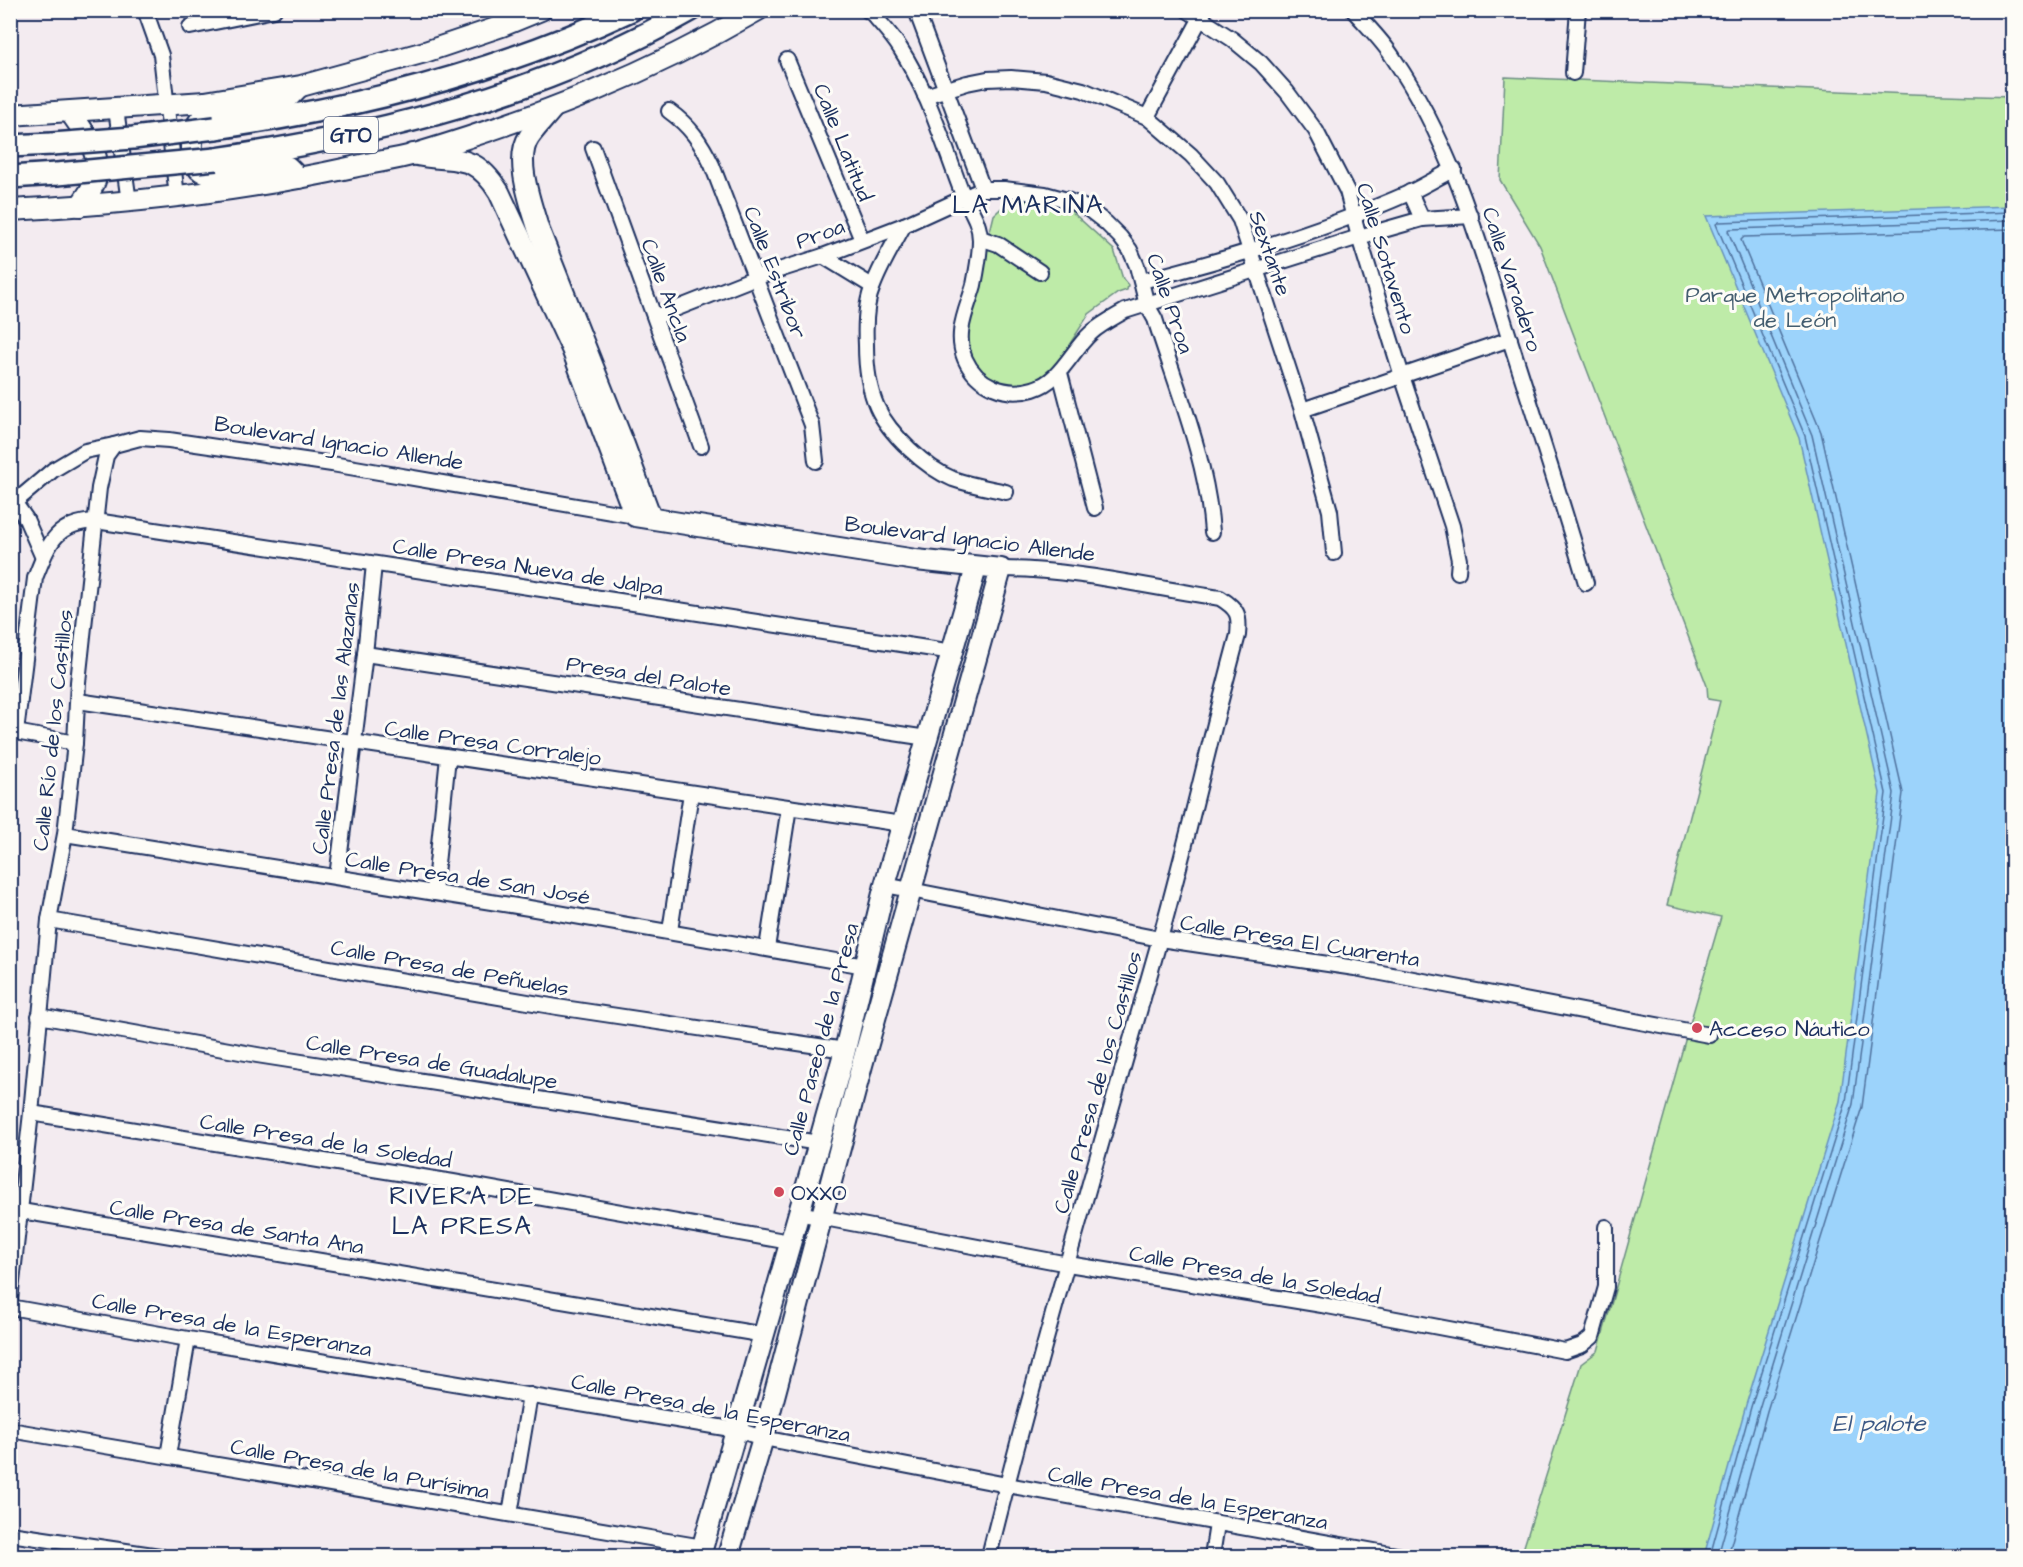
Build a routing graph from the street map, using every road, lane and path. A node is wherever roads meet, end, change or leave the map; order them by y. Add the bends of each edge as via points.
1 (145, 10) edge
2 (274, 10) edge
3 (541, 10) edge
4 (631, 10) edge
5 (691, 10) edge
6 (758, 10) edge
7 (916, 10) edge
8 (1187, 10) edge
9 (1353, 10) edge
10 (1578, 10) edge
11 (871, 11) edge
12 (253, 12) edge
13 (1203, 14) edge
14 (190, 27) dead end
15 (787, 60) dead end
16 (1573, 73) dead end
17 (301, 86) junction
18 (945, 89) junction
19 (925, 96) junction
20 (167, 106) junction
21 (552, 108) junction
22 (116, 109) junction
23 (669, 111) dead end
24 (70, 112) junction
25 (10, 115) edge
26 (1148, 117) junction
27 (10, 146) edge
28 (593, 148) dead end
29 (412, 154) junction
30 (1454, 169) junction
31 (10, 177) edge
32 (299, 178) junction
33 (983, 189) junction
34 (1410, 192) junction
35 (177, 197) junction
36 (965, 198) junction
37 (129, 202) junction
38 (80, 206) junction
39 (10, 210) edge
40 (1353, 215) junction
41 (1471, 216) junction
42 (1422, 219) junction
43 (904, 225) junction
44 (1359, 237) junction
45 (980, 238) junction
46 (862, 240) junction
47 (1250, 252) junction
48 (823, 256) junction
49 (1256, 271) junction
50 (1040, 272) dead end
51 (754, 278) junction
52 (1142, 281) junction
53 (872, 286) junction
54 (1147, 305) junction
55 (655, 317) junction
56 (1510, 339) junction
57 (1060, 373) junction
58 (1402, 376) junction
59 (1302, 410) junction
60 (114, 445) junction
61 (701, 446) dead end
62 (816, 461) dead end
63 (1006, 492) dead end
64 (13, 499) edge
65 (1095, 508) dead end
66 (643, 517) junction
67 (96, 522) junction
68 (1212, 532) dead end
69 (1334, 553) dead end
70 (43, 558) junction
71 (374, 564) junction
72 (976, 568) junction
73 (1001, 569) junction
74 (1458, 572) dead end
75 (1586, 583) dead end
76 (1240, 618) joint
77 (953, 652) junction
78 (365, 654) junction
79 (78, 702) junction
80 (13, 732) edge
81 (927, 738) junction
82 (75, 743) junction
83 (353, 743) junction
84 (448, 757) junction
85 (691, 793) junction
86 (789, 807) junction
87 (902, 824) junction
88 (65, 834) junction
89 (337, 877) junction
90 (885, 885) junction
91 (911, 891) junction
92 (434, 893) junction
93 (49, 920) junction
94 (670, 931) junction
95 (1160, 939) junction
96 (767, 948) junction
97 (865, 966) junction
98 (39, 1016) junction
99 (1709, 1035) dead end
100 (845, 1050) junction
101 (32, 1113) junction
102 (819, 1143) junction
103 (21, 1211) junction
104 (798, 1213) junction
105 (821, 1218) junction
106 (1606, 1227) dead end
107 (790, 1242) junction
108 (1068, 1264) junction
109 (10, 1300) edge
110 (10, 1307) edge
111 (765, 1335) junction
112 (188, 1339) junction
113 (530, 1395) junction
114 (10, 1430) edge
115 (737, 1430) junction
116 (763, 1438) junction
117 (168, 1456) junction
118 (1007, 1485) junction
119 (510, 1514) junction
120 (1217, 1524) junction
121 (10, 1534) edge
122 (701, 1552) edge
123 (160, 1557) edge
124 (728, 1557) edge
125 (989, 1557) edge
126 (1212, 1557) edge
127 (1402, 1557) edge

1 - 20 street via 161,55
2 - 12 street
3 - 17 street via 424,52
4 - 27 main road, GTO, bridge via 558,43 477,71 351,105 134,138
5 - 31 main road, GTO, bridge via 614,52 555,76 484,101 338,139 216,159
6 - 21 street via 649,68
7 - 18 street
8 - 13 street, Calle Sotavento
9 - 30 street, Calle Varadero via 1394,57 1427,111
10 - 16 street
11 - 19 street via 900,48
12 - 14 street
13 - 26 street
13 - 40 street, Calle Sotavento via 1261,63 1287,92 1322,141 1347,191
15 - 46 street, Calle Latitud
17 - 20 street
17 - 32 street via 273,106 205,115 197,122 191,148 203,173 216,176 280,165
18 - 19 street, Sextante
18 - 26 street, Sextante via 987,79 1046,81 1083,90
18 - 33 street
19 - 36 street
20 - 22 street
20 - 35 street
21 - 29 street
21 - 66 street via 528,138 522,153 529,197 624,445
22 - 24 street
22 - 37 street
23 - 51 street, Calle Estribor via 700,141
24 - 25 street
24 - 38 street via 90,141 97,164 95,182
26 - 47 street, Sextante via 1217,183 1240,220
28 - 55 street, Calle Ancla
29 - 32 street
29 - 66 street via 469,162 485,172 499,192 572,349
30 - 34 street
30 - 41 street, Calle Varadero
32 - 35 street
33 - 36 street
33 - 52 street, Calle Proa via 1046,194 1088,209 1120,237
34 - 40 street
34 - 42 street
35 - 37 street
36 - 43 street, Proa
36 - 45 street via 975,216
37 - 38 street
38 - 39 street
40 - 44 street, Calle Sotavento
40 - 47 street
41 - 42 street
41 - 56 street, Calle Varadero
42 - 44 street
43 - 46 street, Proa
43 - 53 street
44 - 49 street
44 - 58 street, Calle Sotavento
45 - 50 street via 998,244
45 - 57 street via 961,335 970,368 987,385 1014,393 1036,389
46 - 48 street, Proa
47 - 49 street, Sextante
47 - 52 street
48 - 51 street, Proa
48 - 53 street
49 - 54 street
49 - 59 street, Sextante
51 - 55 street, Proa
51 - 62 street, Calle Estribor via 812,425
52 - 54 street, Calle Proa
53 - 63 street via 866,356 878,408 912,452 931,467 952,478
54 - 57 street via 1106,321 1074,352
54 - 68 street, Calle Proa via 1155,319 1198,454
55 - 61 street, Calle Ancla
56 - 58 street
56 - 75 street, Calle Varadero
57 - 65 street
58 - 59 street
58 - 74 street, Calle Sotavento via 1452,526
59 - 69 street, Sextante via 1330,511
60 - 64 street, Boulevard Ignacio Allende via 85,451
60 - 66 street, Boulevard Ignacio Allende via 140,438 169,440
60 - 67 street via 106,456
64 - 70 street
66 - 72 street, Boulevard Ignacio Allende
67 - 70 street, Calle Presa Nueva de Jalpa via 66,527
67 - 71 street, Calle Presa Nueva de Jalpa
67 - 79 street, Calle Río de los Castillos
70 - 80 street, Calle Presa Nueva de Jalpa via 35,578
71 - 77 street, Calle Presa Nueva de Jalpa
71 - 78 street, Calle Presa de las Alazanas
72 - 73 street, Boulevard Ignacio Allende
72 - 77 street, Calle Paseo de la Presa
73 - 76 street, Boulevard Ignacio Allende via 1075,573 1220,598
73 - 91 street
76 - 95 street, Calle Presa de los Castillos
77 - 81 street, Calle Paseo de la Presa
78 - 81 street, Presa del Palote
78 - 83 street, Calle Presa de las Alazanas
79 - 82 street, Calle Río de los Castillos
79 - 83 street, Calle Presa Corralejo
80 - 82 street
81 - 87 street, Calle Paseo de la Presa
82 - 88 street, Calle Río de los Castillos
83 - 84 street, Calle Presa Corralejo
83 - 89 street, Calle Presa de las Alazanas
84 - 85 street, Calle Presa Corralejo
84 - 92 street
85 - 86 street, Calle Presa Corralejo
85 - 94 street
86 - 87 street, Calle Presa Corralejo
86 - 96 street
87 - 90 street, Calle Paseo de la Presa
88 - 89 street, Calle Presa de San José
88 - 93 street, Calle Río de los Castillos
89 - 92 street, Calle Presa de San José
90 - 91 street, Calle Presa El Cuarenta
90 - 97 street, Calle Paseo de la Presa
91 - 95 street, Calle Presa El Cuarenta
91 - 105 street
92 - 94 street, Calle Presa de San José
93 - 98 street, Calle Río de los Castillos
93 - 100 street, Calle Presa de Peñuelas via 557,1007
94 - 96 street, Calle Presa de San José
95 - 99 street, Calle Presa El Cuarenta via 1355,968
95 - 108 street, Calle Presa de los Castillos
96 - 97 street, Calle Presa de San José
97 - 100 street, Calle Paseo de la Presa
98 - 101 street, Calle Río de los Castillos
98 - 102 street, Calle Presa de Guadalupe via 257,1055
100 - 102 street, Calle Paseo de la Presa
101 - 103 street, Calle Río de los Castillos
101 - 107 street, Calle Presa de la Soledad
102 - 104 street, Calle Paseo de la Presa
103 - 109 street, Calle Río de los Castillos
103 - 111 street, Calle Presa de Santa Ana
104 - 105 street, Calle Presa de la Soledad
104 - 107 street, Calle Paseo de la Presa
105 - 108 street, Calle Presa de la Soledad
105 - 116 street
106 - 108 street, Calle Presa de la Soledad via 1606,1287 1592,1336 1582,1345 1565,1351 1322,1305
107 - 111 street, Calle Paseo de la Presa
108 - 118 street, Calle Presa de los Castillos
110 - 112 street, Calle Presa de la Esperanza
111 - 115 street, Calle Paseo de la Presa
112 - 113 street, Calle Presa de la Esperanza
112 - 117 street
113 - 115 street, Calle Presa de la Esperanza
113 - 119 street
114 - 117 street, Calle Presa de la Purísima
115 - 116 street, Calle Presa de la Esperanza
115 - 122 street, Calle Paseo de la Presa
116 - 118 street, Calle Presa de la Esperanza
116 - 124 street
117 - 119 street, Calle Presa de la Purísima
118 - 120 street, Calle Presa de la Esperanza
118 - 125 street, Calle Presa de los Castillos
119 - 122 street, Calle Presa de la Purísima
120 - 126 street
120 - 127 street, Calle Presa de la Esperanza
121 - 123 street

